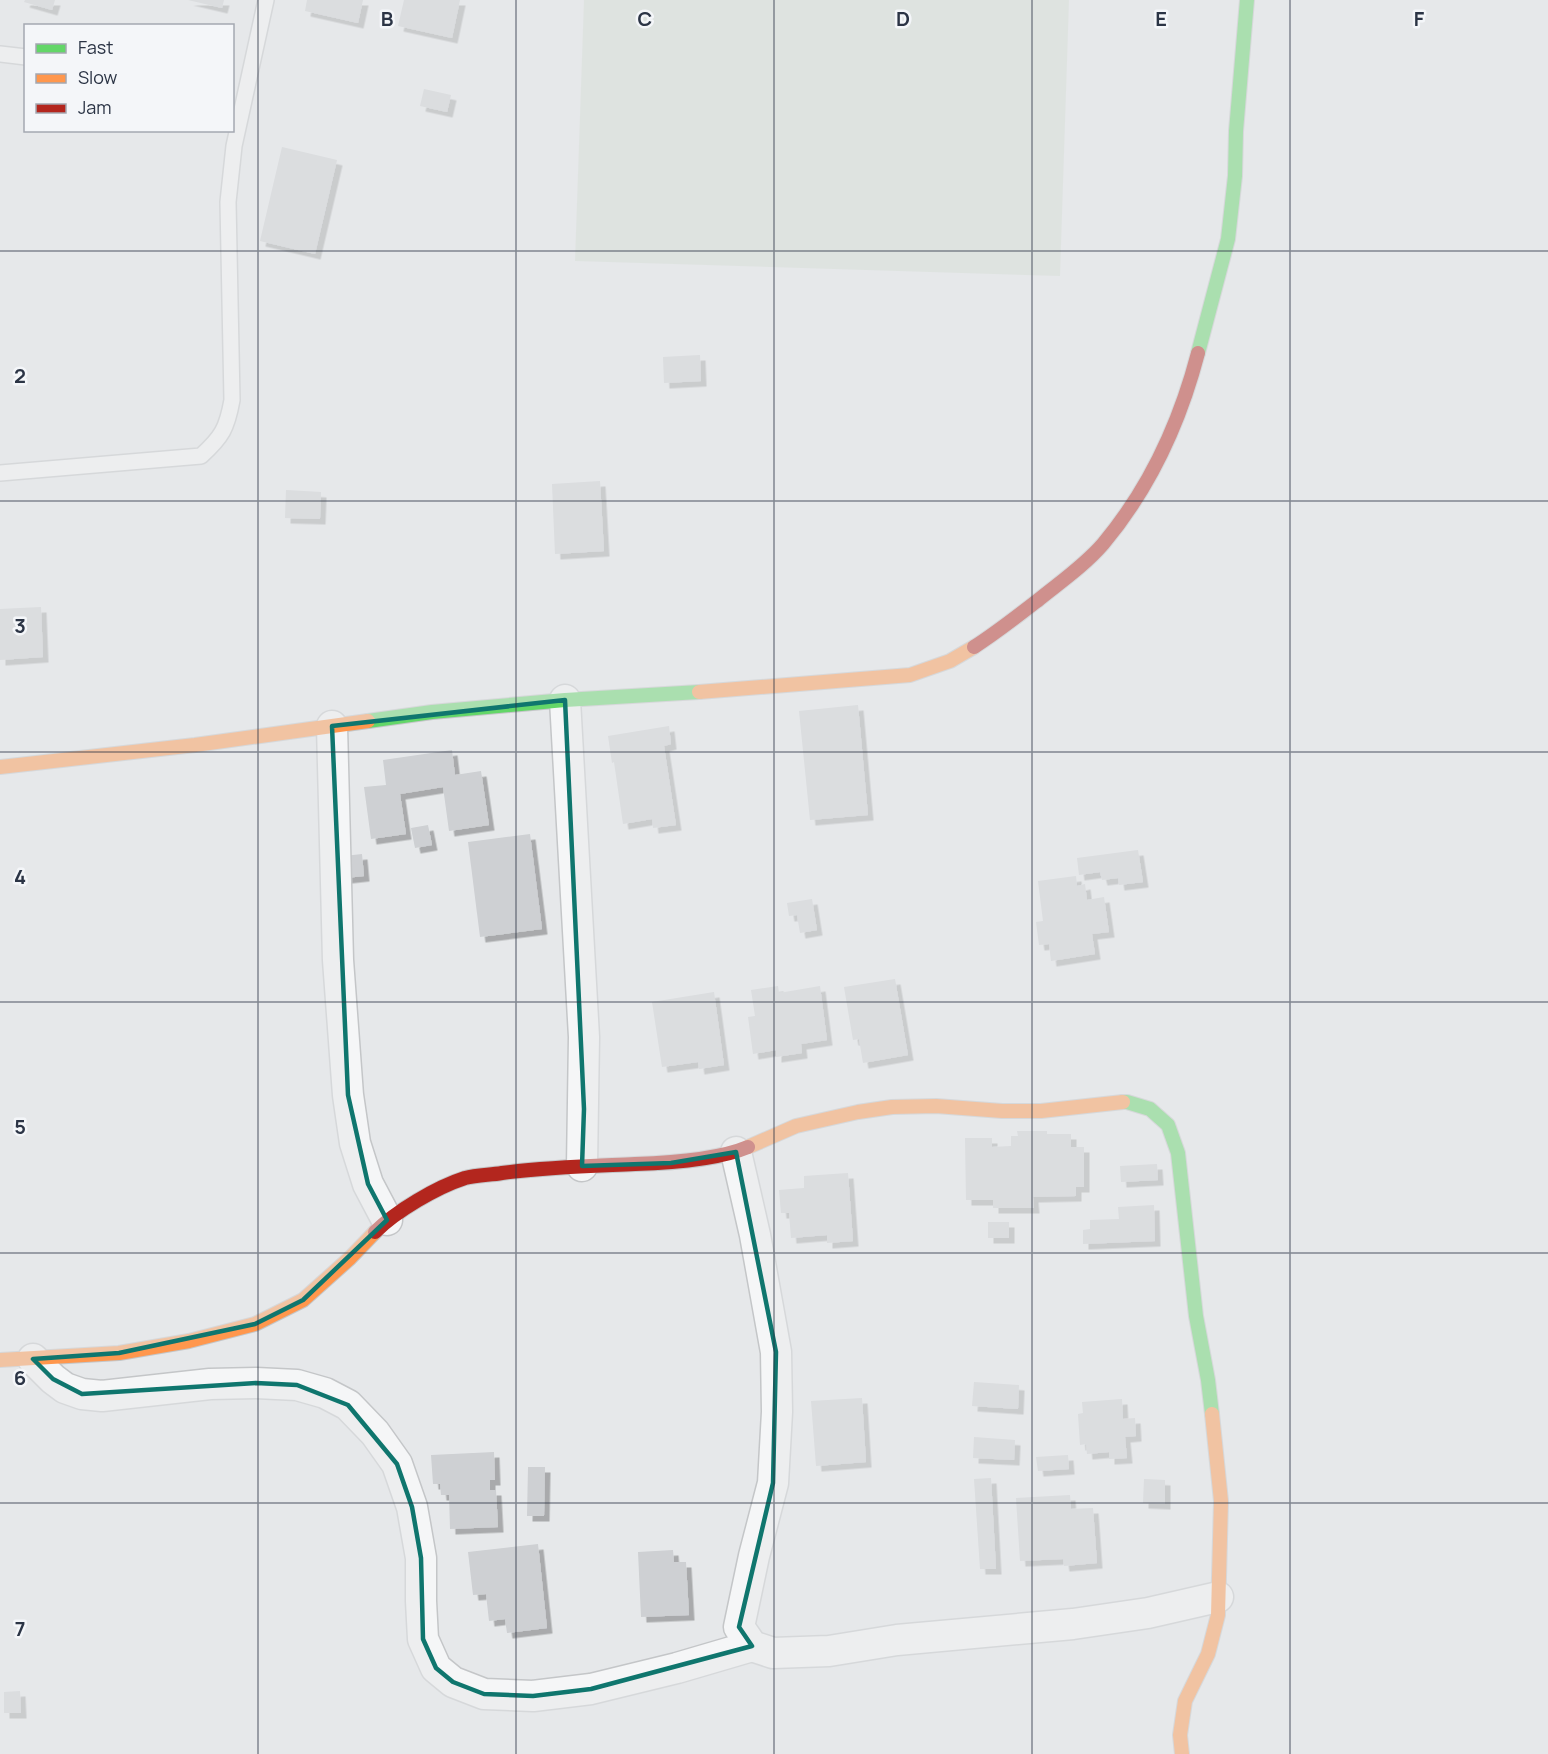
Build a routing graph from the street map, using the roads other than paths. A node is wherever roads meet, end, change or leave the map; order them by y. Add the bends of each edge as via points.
1 (266, 0) edge
2 (1247, 0) edge
3 (0, 54) edge
4 (24, 57) edge
5 (234, 76) edge
6 (249, 78) junction
7 (0, 473) edge
8 (565, 700) junction
9 (332, 726) junction
10 (0, 767) edge
11 (736, 1152) junction
12 (582, 1166) junction
13 (387, 1220) junction
14 (33, 1359) junction
15 (0, 1360) edge
16 (1218, 1597) junction
17 (752, 1646) junction
18 (1182, 1754) edge

1 - 6 lane
2 - 8 street via 1233,206 1212,306 1191,381 1168,438 1147,483 1102,545 992,636 950,661 910,675
3 - 4 lane
5 - 6 lane
6 - 7 lane via 234,146 228,202 232,400 228,422 217,442 201,456
8 - 9 street
8 - 12 street via 584,1037
9 - 10 street
9 - 13 street via 338,960 348,1095 355,1143 368,1184
11 - 12 street via 671,1163
11 - 16 street via 796,1126 892,1107 1041,1111 1127,1102 1150,1109 1168,1125 1178,1153 1193,1295 1217,1452 1221,1502
11 - 17 street via 776,1352 773,1483 738,1627
12 - 13 street via 466,1178 423,1197
13 - 14 street via 303,1300 255,1324 119,1353
14 - 15 street
14 - 17 street via 65,1388 82,1394 102,1396 256,1383 297,1385 348,1405 397,1464 412,1506 421,1558 423,1639 436,1668 453,1682 484,1694 533,1696 591,1689
16 - 17 street via 1073,1624 828,1651 773,1653
16 - 18 street via 1218,1615 1208,1654 1185,1701 1180,1735

